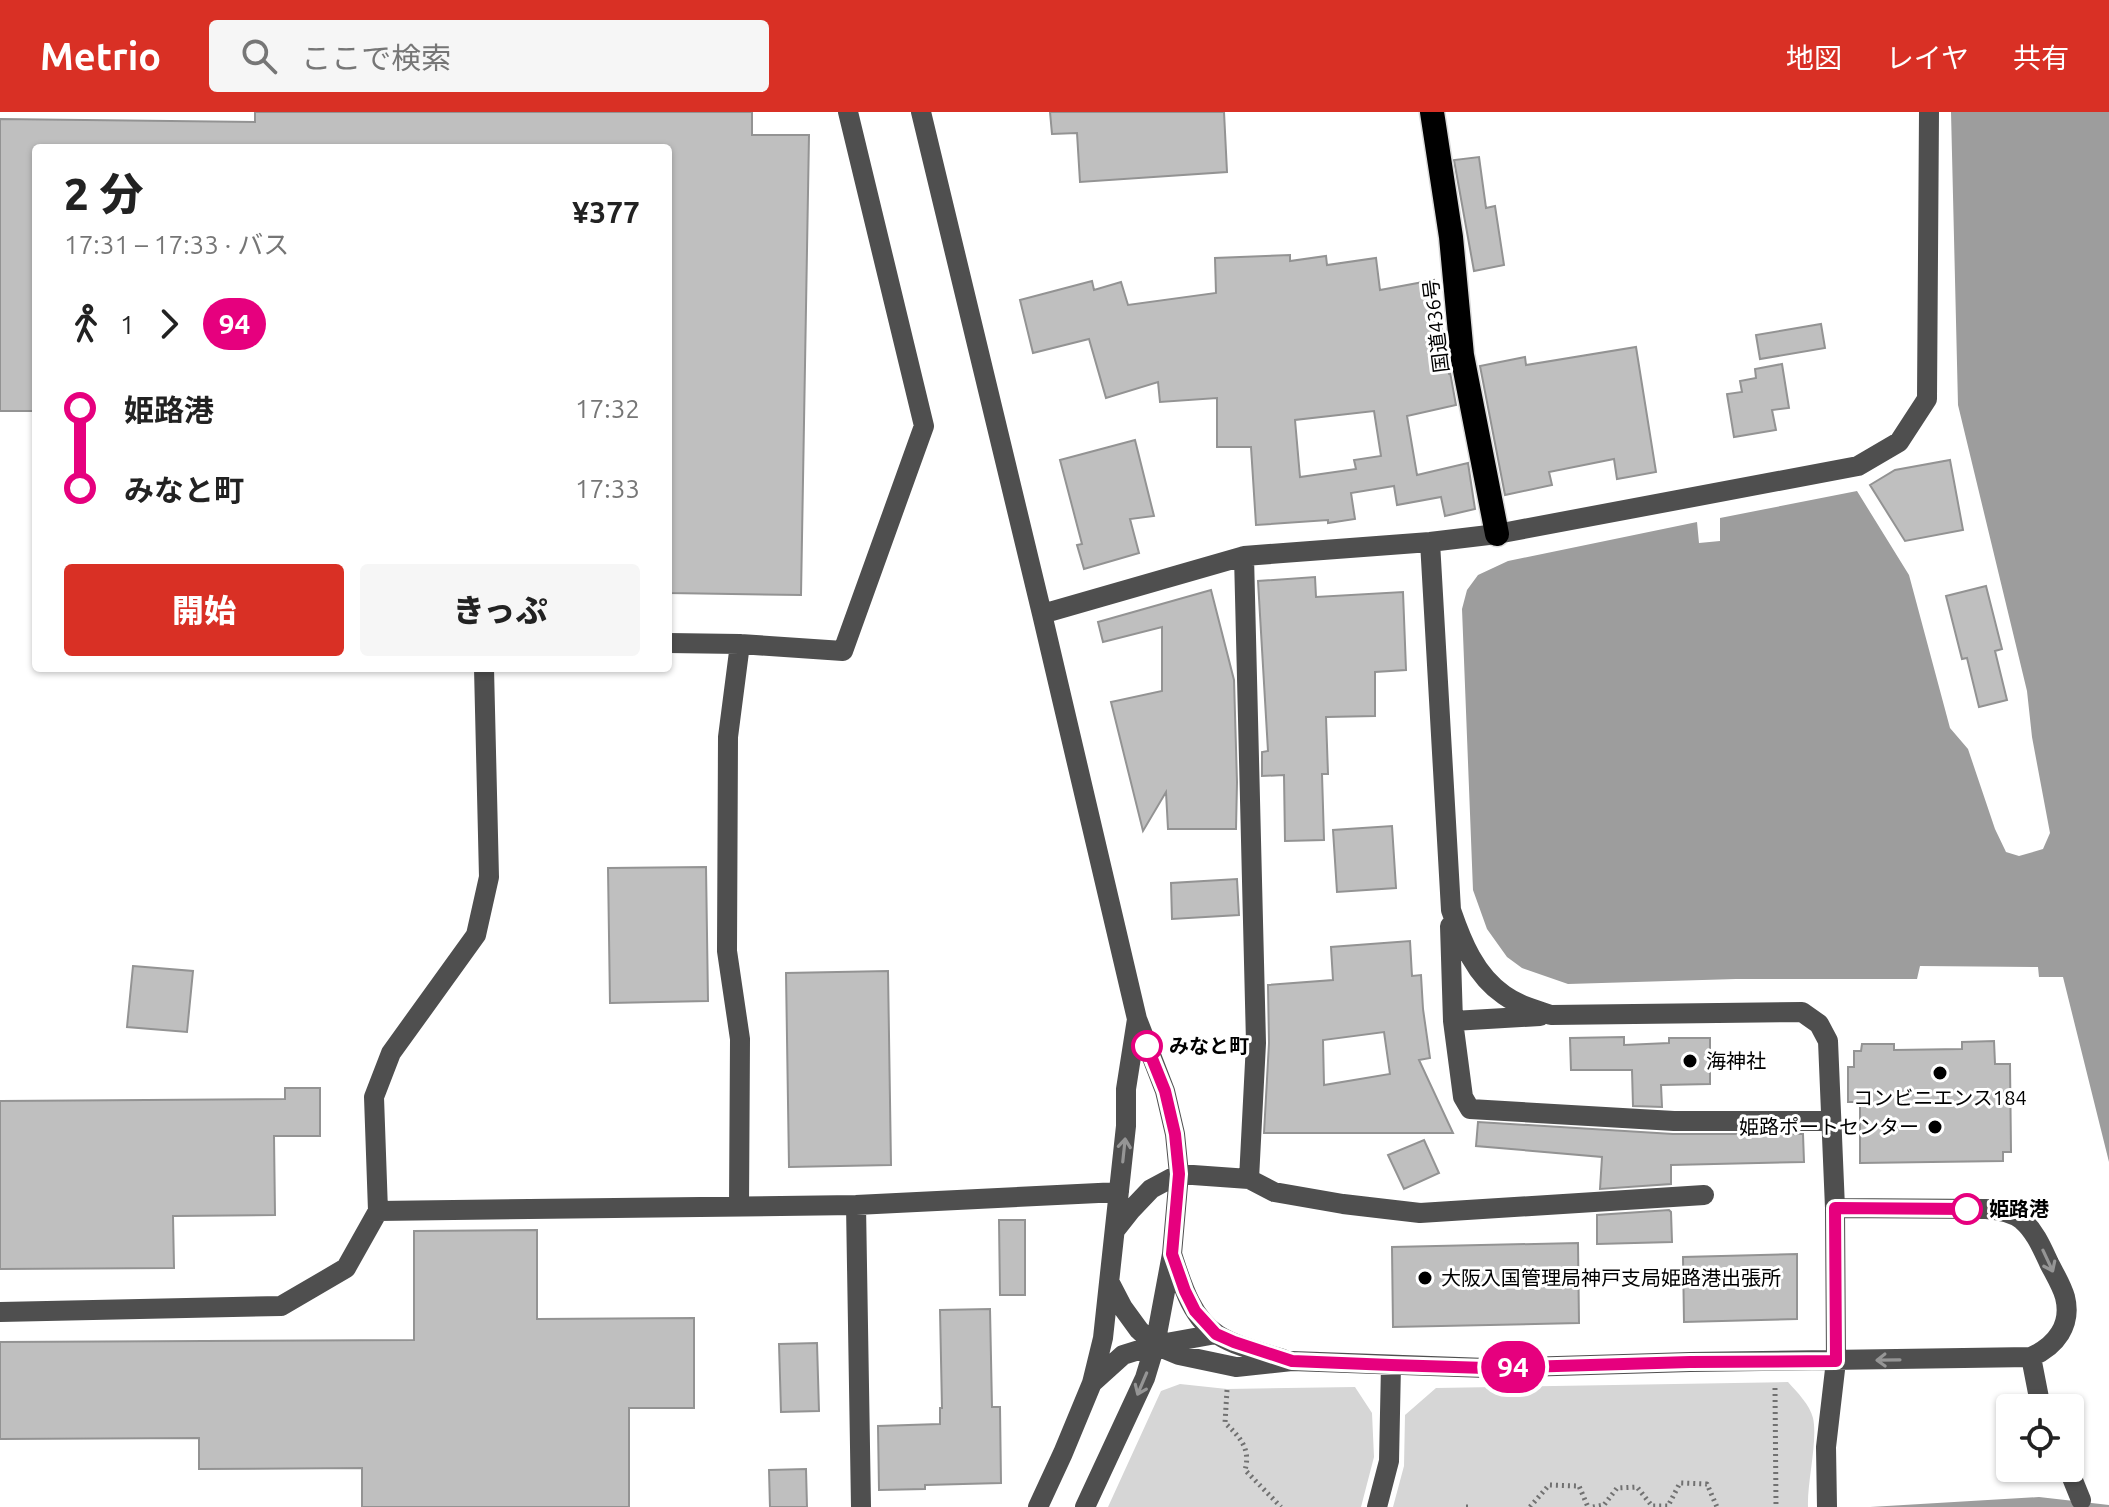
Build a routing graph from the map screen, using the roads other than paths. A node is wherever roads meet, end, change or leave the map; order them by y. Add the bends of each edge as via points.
1 (848, 112) edge
2 (921, 112) edge
3 (1432, 112) edge
4 (1929, 112) edge
5 (1497, 534) junction
6 (1430, 542) junction
7 (1244, 556) junction
8 (1042, 614) junction
9 (672, 643) edge
10 (740, 644) junction
11 (484, 672) edge
12 (1451, 910) junction
13 (1551, 1015) junction
14 (1137, 1019) junction
15 (1453, 1021) junction
16 (1831, 1121) junction
17 (1179, 1174) junction
18 (1249, 1179) junction
19 (1119, 1192) junction
20 (1704, 1195) dead end
21 (856, 1205) junction
22 (739, 1206) junction
23 (1835, 1208) junction
24 (378, 1211) junction
25 (1116, 1229) junction
26 (1172, 1254) junction
27 (1110, 1283) junction
28 (0, 1312) edge
29 (1216, 1334) junction
30 (1155, 1345) junction
31 (2031, 1357) junction
32 (1292, 1361) junction
33 (1836, 1361) junction
34 (1391, 1365) junction
35 (1092, 1383) junction
36 (2038, 1394) edge
37 (2074, 1482) edge
38 (2081, 1500) dead end
39 (861, 1507) edge
40 (1038, 1507) edge
41 (1085, 1507) edge
42 (1377, 1507) edge
43 (1827, 1507) edge

1 - 10 street via 924,426 843,651
2 - 8 street
3 - 5 highway, 国道436号 via 1462,355
4 - 5 street via 1927,399 1899,442 1858,466
5 - 6 street
6 - 7 street
6 - 12 street
7 - 8 street
7 - 18 street via 1256,1043
8 - 14 street
9 - 10 street
10 - 22 street via 728,737 727,936 740,1039
11 - 24 street via 489,877 476,935 391,1053 374,1097
12 - 13 street via 1462,944 1488,981 1523,1006
12 - 15 street
13 - 15 street
13 - 16 street via 1802,1012 1819,1024 1828,1041
14 - 17 street via 1165,1091
19 -> 14 street
15 - 16 street via 1463,1097 1470,1109 1674,1121
16 - 23 street
17 - 18 street
17 - 25 street via 1151,1189
17 - 26 street
18 - 20 street via 1274,1192 1420,1213
19 - 21 street
19 - 25 street
21 - 22 street
21 - 39 street
22 - 24 street
23 -> 31 street via 2002,1210 2023,1221 2038,1239 2065,1297 2066,1321 2054,1343
23 - 33 street
24 - 28 street via 346,1268 281,1306
25 - 27 street
26 - 29 street via 1195,1311
26 - 30 street
27 - 30 street via 1123,1308
27 - 35 street
29 - 30 street
29 - 32 street
30 - 32 street via 1236,1367
30 - 35 street via 1123,1355
30 -> 41 street
31 -> 33 street
31 - 36 street
32 - 34 street
33 - 34 street
33 - 43 street via 1826,1447
34 - 42 street via 1389,1461
35 - 40 street
37 - 38 street

